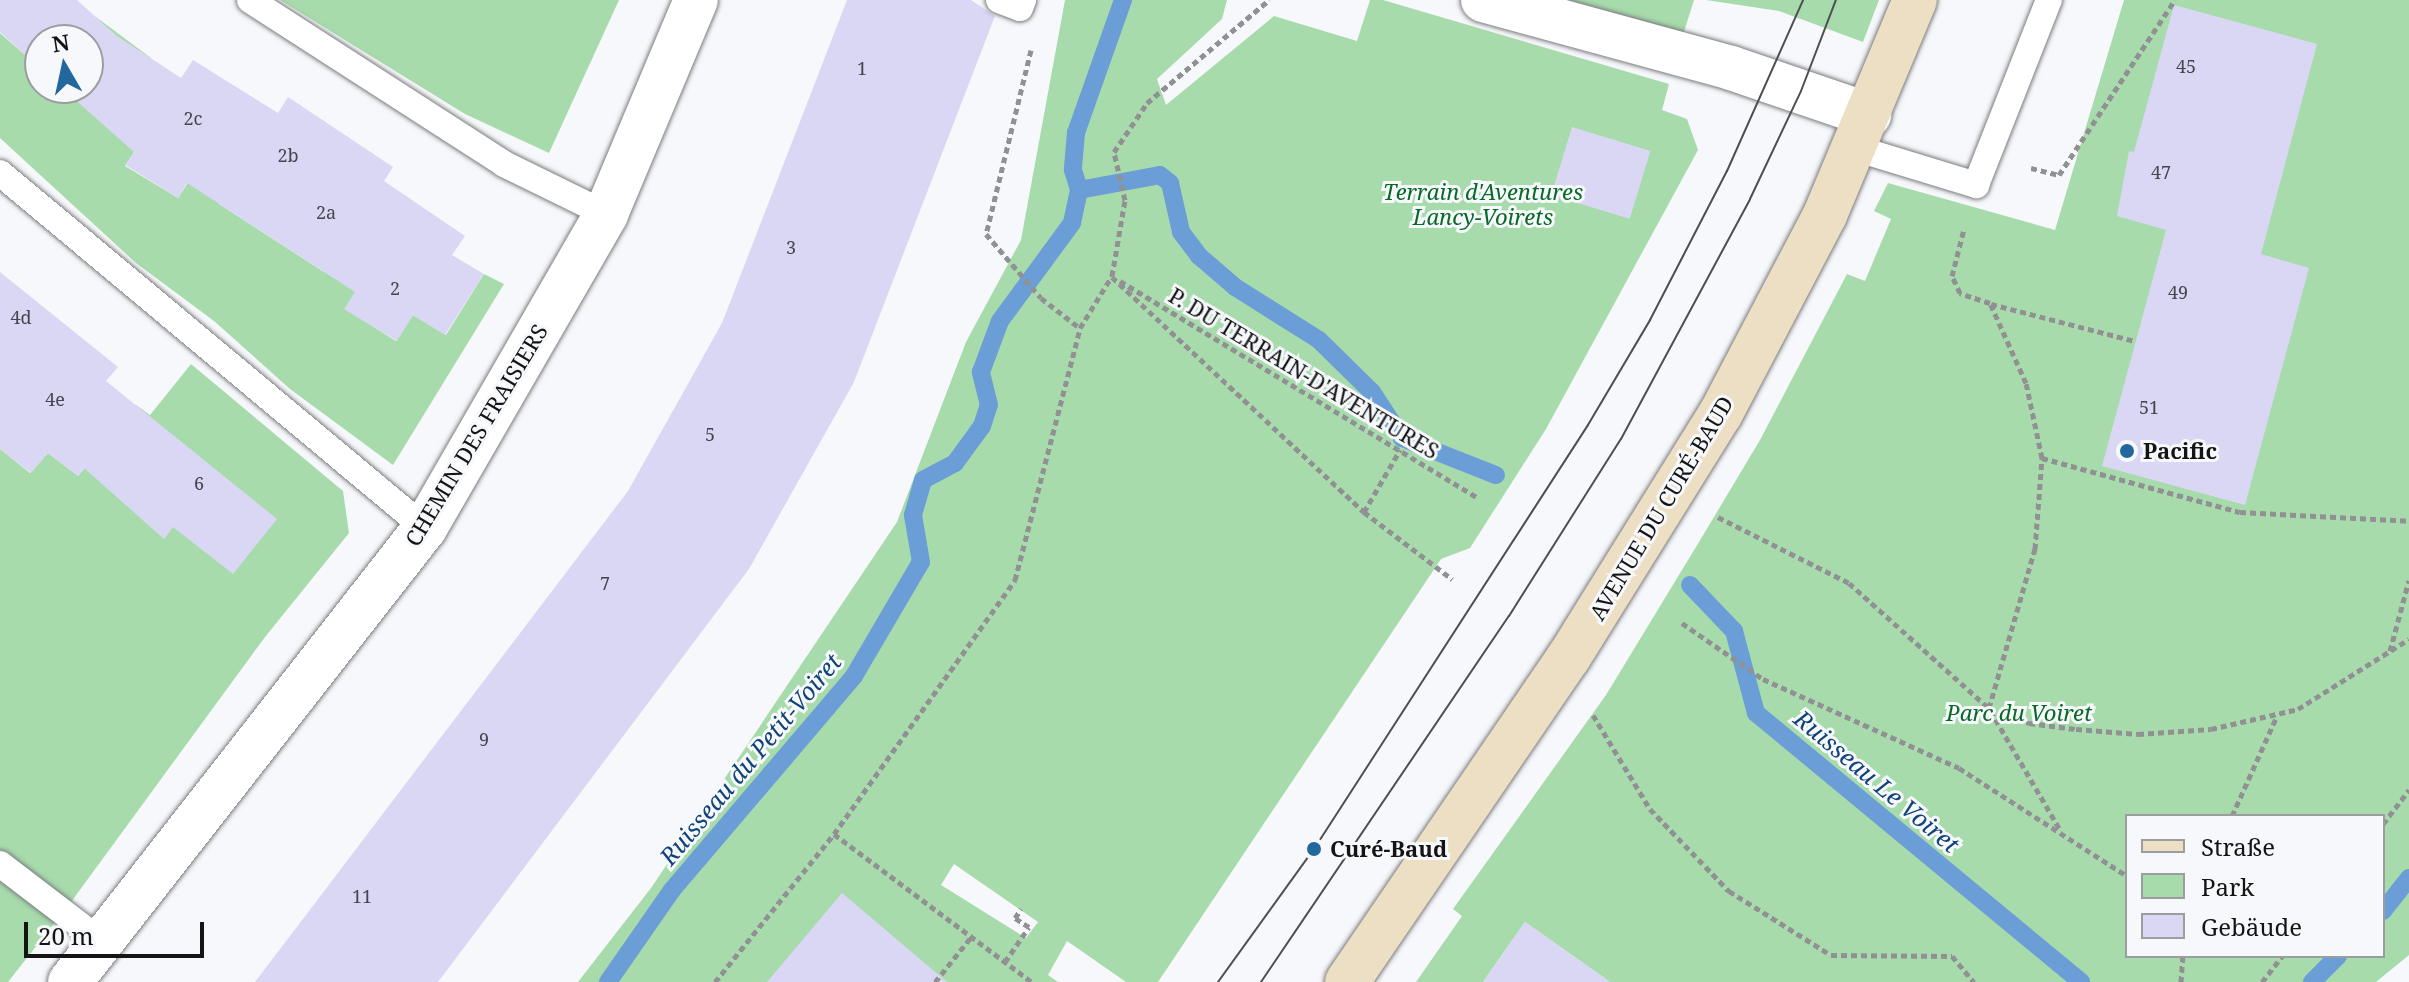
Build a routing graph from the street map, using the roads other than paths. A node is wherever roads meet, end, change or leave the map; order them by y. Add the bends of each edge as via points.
1 (250, 0) edge
2 (696, 0) edge
3 (1483, 0) edge
4 (1915, 0) edge
5 (2049, 0) edge
6 (1862, 131) junction
7 (0, 173) edge
8 (606, 214) junction
9 (425, 528) junction
10 (0, 864) edge
11 (102, 942) junction
12 (70, 982) edge
13 (1347, 982) edge

1 - 8 lane via 504,164
2 - 8 street, CHEMIN DES FRAISIERS
3 - 6 street via 1731,68
4 - 6 street, AVENUE DU CURÉ-BAUD
5 - 6 lane via 1976,185
6 - 13 street, AVENUE DU CURÉ-BAUD via 1774,317 1643,541
7 - 9 lane
8 - 9 street, CHEMIN DES FRAISIERS
9 - 11 street, CHEMIN DES FRAISIERS
10 - 11 lane
11 - 12 street, CHEMIN DES FRAISIERS

